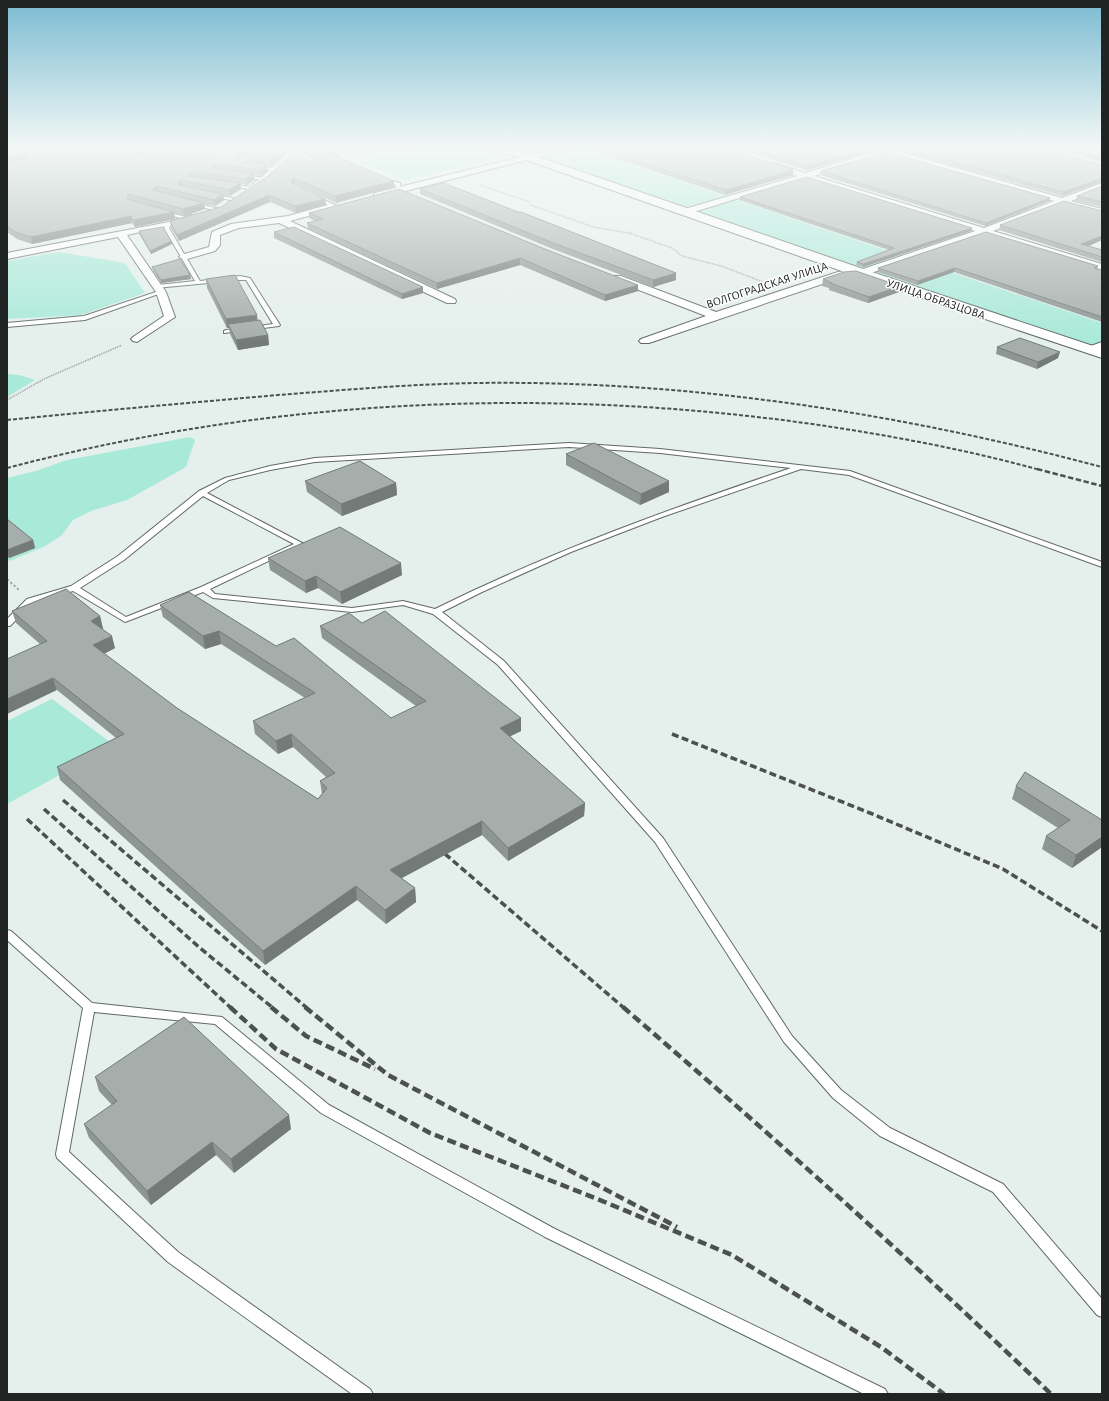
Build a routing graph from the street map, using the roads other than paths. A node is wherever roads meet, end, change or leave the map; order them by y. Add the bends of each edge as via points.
1 (165, 212) edge
2 (210, 212) edge
3 (312, 212) edge
4 (685, 212) edge
5 (924, 212) edge
6 (1030, 212) edge
7 (188, 219) junction
8 (282, 221) junction
9 (170, 224) junction
10 (984, 231) junction
11 (120, 234) junction
12 (7, 256) edge
13 (184, 257) junction
14 (1102, 267) edge
15 (861, 273) junction
16 (607, 274) edge
17 (198, 282) junction
18 (160, 290) junction
19 (452, 301) dead end
20 (716, 316) junction
21 (7, 325) edge
22 (226, 332) edge
23 (137, 339) road end
24 (645, 342) dead end
25 (1102, 345) edge
26 (1089, 350) junction
27 (1102, 354) edge
28 (800, 467) junction
29 (202, 493) junction
30 (1102, 565) edge
31 (74, 588) junction
32 (204, 589) junction
33 (436, 612) junction
34 (7, 624) edge
35 (7, 934) edge
36 (89, 1007) junction
37 (1102, 1310) edge
38 (365, 1394) edge
39 (880, 1394) edge

1 - 7 lane
2 - 7 street
3 - 8 street
4 - 15 street, УЛИЦА ОБРАЗЦОВА
5 - 10 street
6 - 10 street, ВОЛГОГРАДСКАЯ УЛИЦА
7 - 9 street
8 - 13 street via 252,223 221,231 215,234 215,245 212,249
8 - 19 street
9 - 11 street
9 - 13 lane via 166,228
10 - 14 street
10 - 15 street, ВОЛГОГРАДСКАЯ УЛИЦА
11 - 12 street
11 - 18 street
13 - 17 lane
15 - 20 street, ВОЛГОГРАДСКАЯ УЛИЦА via 842,274
15 - 26 street, УЛИЦА ОБРАЗЦОВА
16 - 20 street
17 - 18 lane
17 - 22 lane via 248,279 277,325
18 - 21 lane via 85,318
18 - 23 street via 170,317
20 - 24 street, ВОЛГОГРАДСКАЯ УЛИЦА
25 - 26 street
26 - 27 street, УЛИЦА ОБРАЗЦОВА
28 - 29 lane via 660,451 569,445 315,460 228,479
28 - 30 lane via 850,473
28 - 33 lane via 649,518 477,590
29 - 31 lane via 121,558
29 - 32 lane via 300,544
31 - 32 lane via 125,620
31 - 34 lane via 30,601
32 - 33 lane via 213,596 352,610 402,603
33 - 37 lane via 501,663 659,840 788,1040 837,1094 885,1132 998,1188
35 - 36 lane
36 - 38 lane via 62,1154 173,1257
36 - 39 lane via 218,1020 325,1109 550,1233

